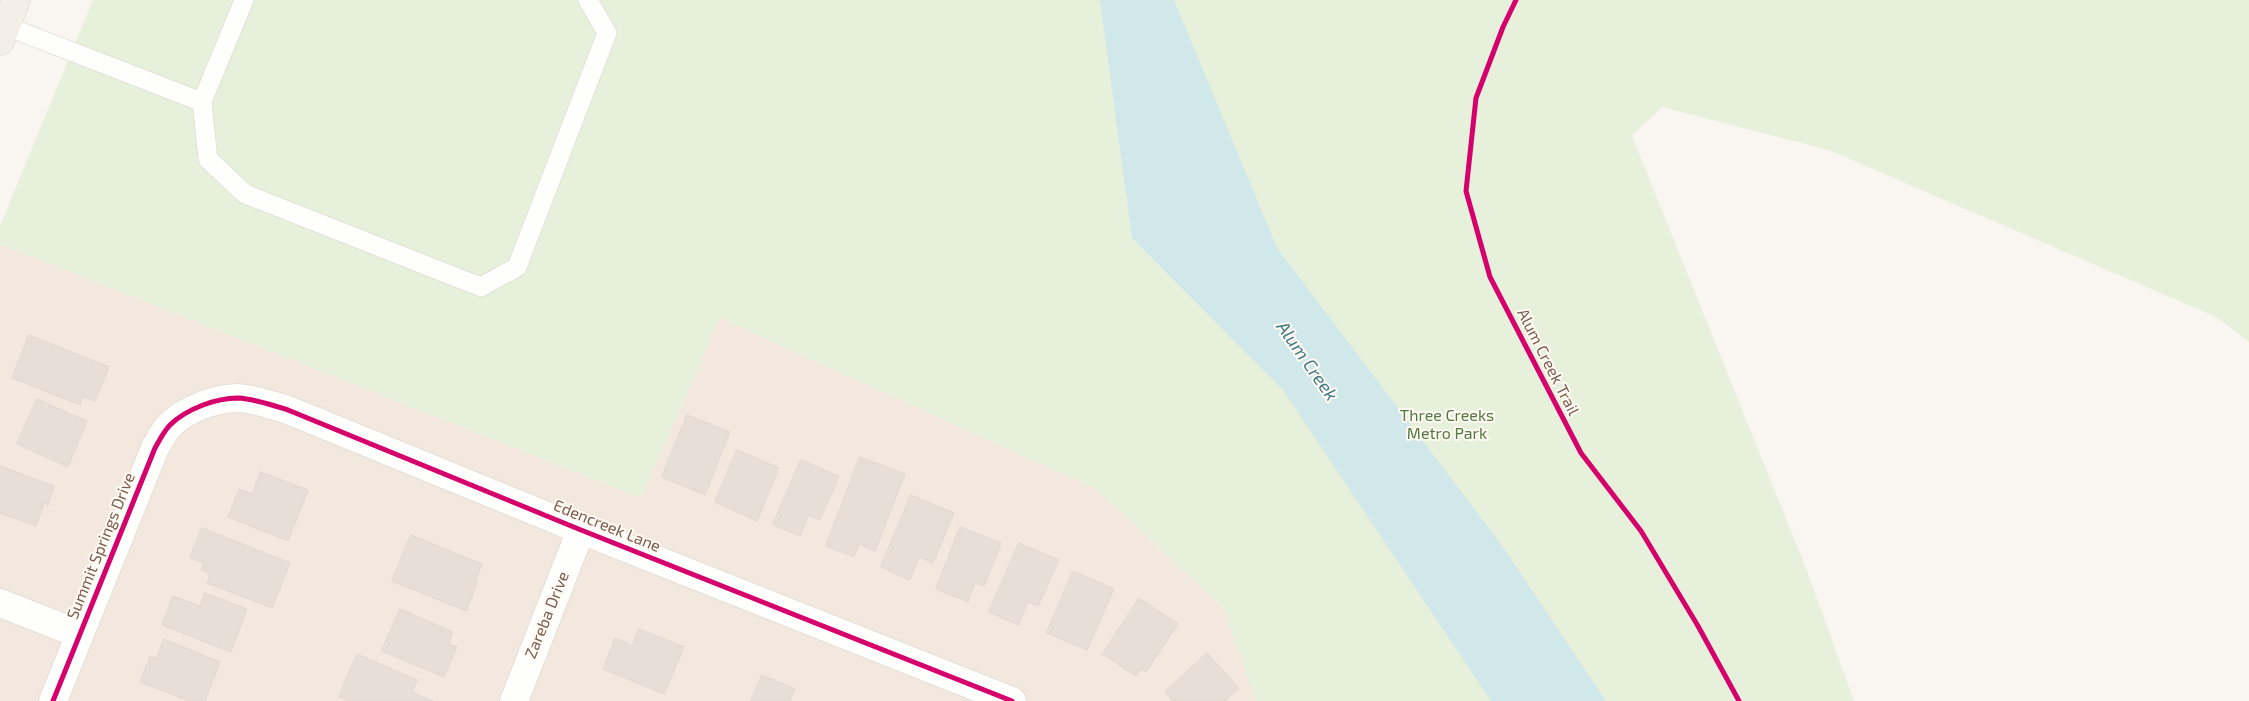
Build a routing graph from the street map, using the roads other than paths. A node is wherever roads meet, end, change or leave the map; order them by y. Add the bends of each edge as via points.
1 (16, 0) edge
2 (244, 0) edge
3 (588, 0) edge
4 (3, 33) edge
5 (202, 102) junction
6 (189, 411) joint
7 (581, 530) junction
8 (0, 603) edge
9 (79, 634) junction
10 (53, 701) edge
11 (514, 701) edge
12 (1012, 701) edge

1 - 4 main road
2 - 5 lane
3 - 5 lane via 607,33 517,267 481,287 245,194 208,159
4 - 5 lane
6 - 7 street, Edencreek Lane via 212,402 238,398 263,402
6 - 9 street, Summit Springs Drive via 169,425 155,448
7 - 11 street, Zareba Drive
7 - 12 street, Edencreek Lane
8 - 9 street
9 - 10 street, Summit Springs Drive

